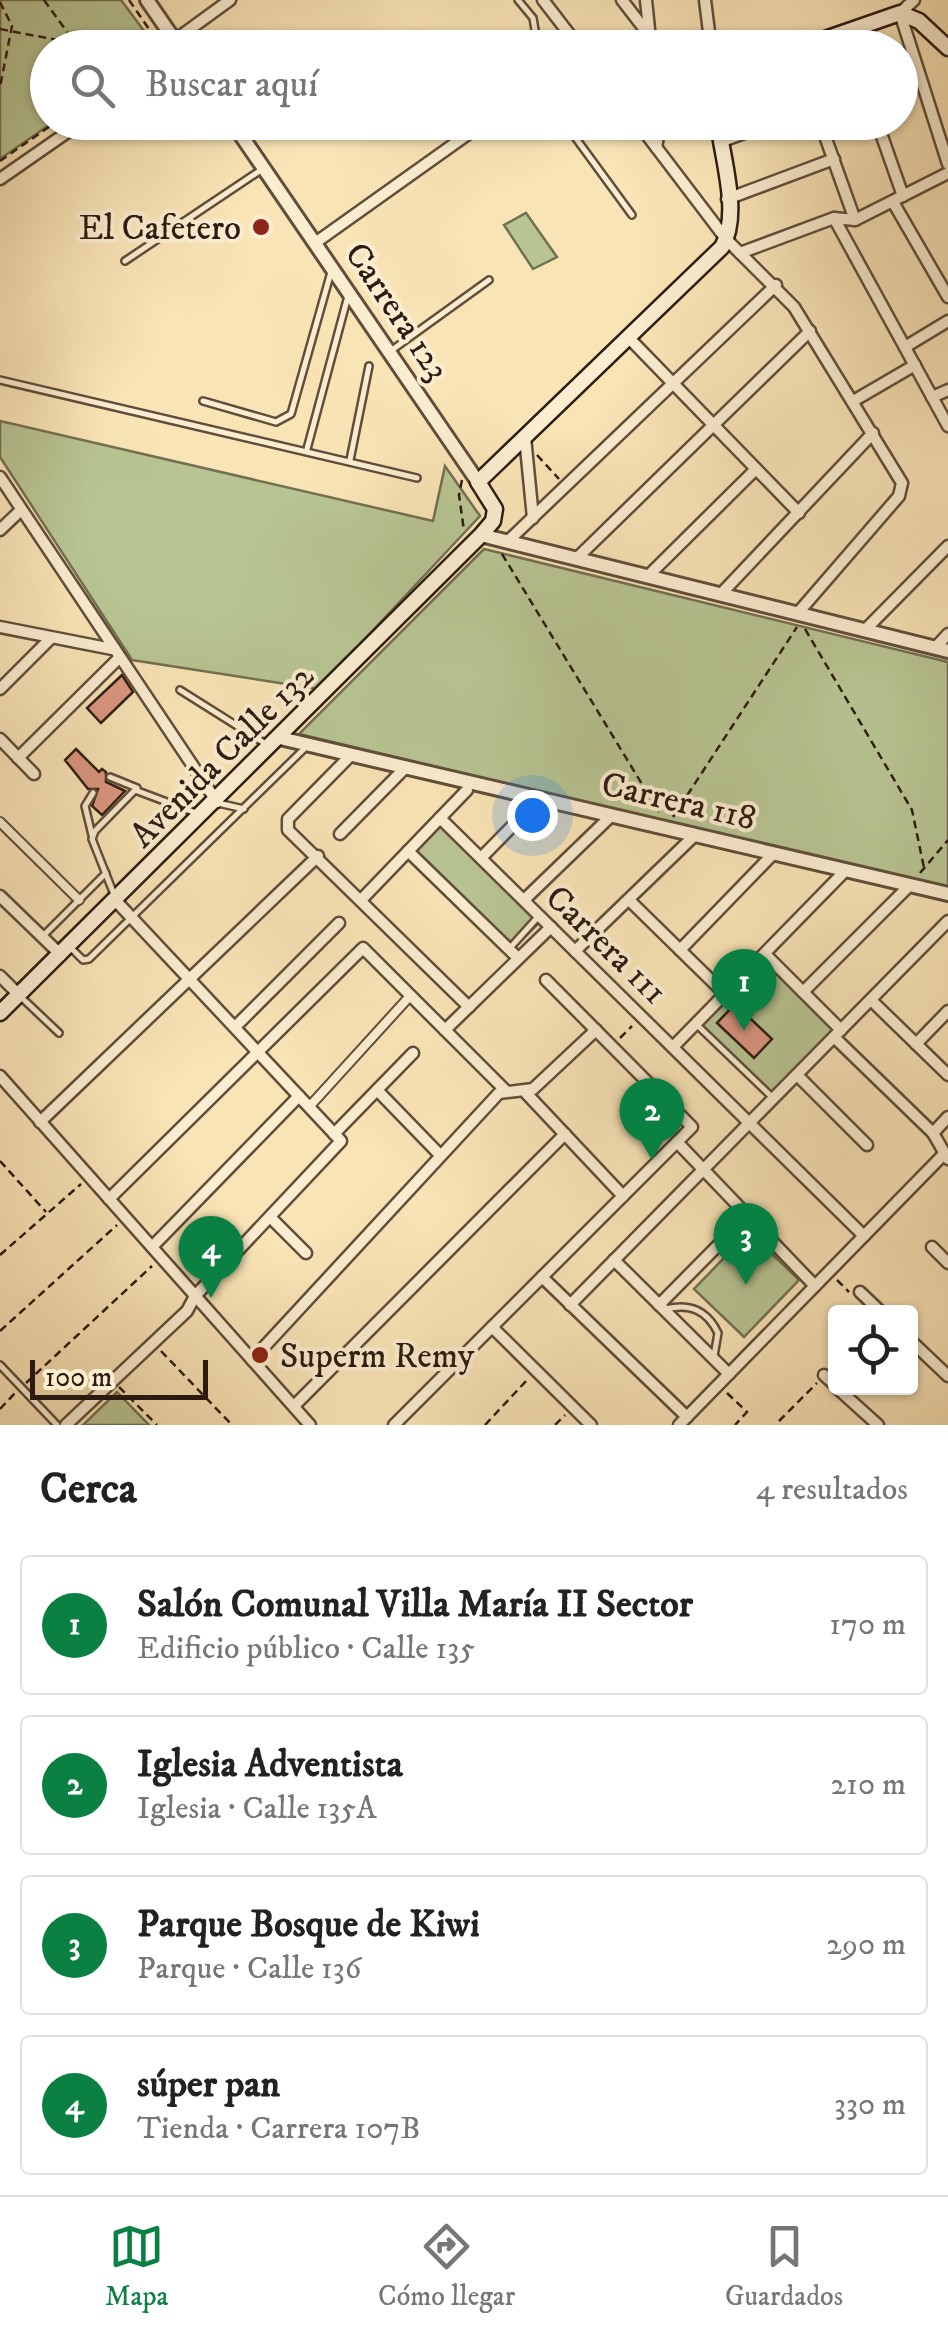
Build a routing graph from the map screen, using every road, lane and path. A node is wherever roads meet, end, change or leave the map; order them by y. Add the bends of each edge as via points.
1 (44, 0) edge
2 (129, 0) edge
3 (147, 0) edge
4 (230, 0) edge
5 (518, 0) edge
6 (544, 0) edge
7 (622, 0) edge
8 (646, 0) edge
9 (706, 0) edge
10 (0, 2) edge
11 (906, 7) edge
12 (0, 29) edge
13 (66, 30) edge
14 (150, 30) edge
15 (168, 30) edge
16 (195, 30) edge
17 (535, 30) edge
18 (566, 30) edge
19 (642, 30) edge
20 (649, 30) edge
21 (709, 30) edge
22 (846, 30) edge
23 (869, 30) edge
24 (11, 31) junction
25 (30, 35) edge
26 (948, 48) edge
27 (918, 52) edge
28 (0, 86) edge
29 (30, 140) edge
30 (57, 140) edge
31 (245, 140) edge
32 (460, 140) edge
33 (577, 140) edge
34 (651, 140) edge
35 (657, 140) edge
36 (725, 140) edge
37 (827, 140) edge
38 (883, 140) edge
39 (720, 142) joint
40 (656, 147) junction
41 (834, 160) junction
42 (0, 161) edge
43 (948, 164) edge
44 (264, 168) junction
45 (948, 174) edge
46 (0, 180) edge
47 (727, 198) junction
48 (898, 199) junction
49 (632, 215) dead end
50 (834, 218) junction
51 (856, 220) junction
52 (726, 239) junction
53 (315, 244) junction
54 (740, 252) junction
55 (125, 261) dead end
56 (332, 269) junction
57 (489, 280) dead end
58 (776, 285) junction
59 (350, 294) junction
60 (948, 296) edge
61 (948, 321) edge
62 (810, 331) junction
63 (628, 338) junction
64 (905, 347) junction
65 (389, 352) junction
66 (915, 365) junction
67 (369, 366) dead end
68 (0, 380) edge
69 (673, 384) junction
70 (948, 390) edge
71 (932, 398) junction
72 (855, 400) junction
73 (203, 401) dead end
74 (713, 424) junction
75 (948, 426) edge
76 (873, 433) junction
77 (528, 442) junction
78 (307, 450) junction
79 (350, 460) junction
80 (466, 464) junction
81 (756, 469) junction
82 (0, 477) edge
83 (417, 478) dead end
84 (478, 482) junction
85 (565, 486) junction
86 (21, 510) junction
87 (798, 513) junction
88 (533, 518) junction
89 (0, 530) edge
90 (487, 537) junction
91 (466, 542) dead end
92 (507, 542) junction
93 (948, 546) edge
94 (576, 559) junction
95 (647, 577) junction
96 (720, 595) junction
97 (796, 614) junction
98 (0, 627) edge
99 (864, 631) junction
100 (948, 634) edge
101 (51, 638) junction
102 (942, 649) edge
103 (116, 653) junction
104 (0, 689) edge
105 (180, 690) dead end
106 (276, 743) junction
107 (308, 744) junction
108 (3, 748) edge
109 (351, 755) junction
110 (18, 758) junction
111 (405, 768) junction
112 (34, 774) dead end
113 (110, 776) dead end
114 (139, 790) junction
115 (467, 790) dead end
116 (92, 793) dead end
117 (216, 802) junction
118 (532, 806) dead end
119 (244, 809) junction
120 (203, 816) junction
121 (611, 816) junction
122 (440, 818) junction
123 (0, 822) edge
124 (340, 834) dead end
125 (695, 835) junction
126 (92, 836) junction
127 (948, 840) edge
128 (408, 851) junction
129 (774, 853) junction
130 (318, 856) junction
131 (481, 858) junction
132 (924, 868) junction
133 (846, 870) junction
134 (106, 872) junction
135 (910, 885) junction
136 (948, 894) edge
137 (0, 896) edge
138 (78, 900) junction
139 (362, 900) junction
140 (524, 900) junction
141 (629, 900) junction
142 (116, 901) junction
143 (540, 916) junction
144 (133, 918) junction
145 (948, 921) edge
146 (339, 923) dead end
147 (551, 927) junction
148 (42, 937) junction
149 (509, 949) junction
150 (680, 950) junction
151 (65, 951) junction
152 (575, 951) junction
153 (765, 954) junction
154 (518, 958) junction
155 (0, 976) edge
156 (192, 980) junction
157 (546, 980) dead end
158 (803, 992) junction
159 (725, 994) junction
160 (19, 996) junction
161 (410, 996) junction
162 (871, 1000) junction
163 (469, 1007) junction
164 (948, 1011) edge
165 (0, 1014) edge
166 (642, 1016) junction
167 (696, 1024) junction
168 (235, 1026) junction
169 (445, 1030) junction
170 (596, 1030) junction
171 (58, 1033) dead end
172 (838, 1033) junction
173 (916, 1044) junction
174 (612, 1047) junction
175 (673, 1047) junction
176 (414, 1053) dead end
177 (260, 1054) junction
178 (797, 1075) junction
179 (948, 1075) edge
180 (0, 1076) edge
181 (378, 1090) junction
182 (506, 1090) junction
183 (526, 1093) junction
184 (299, 1096) junction
185 (774, 1098) junction
186 (309, 1106) junction
187 (948, 1117) edge
188 (40, 1122) junction
189 (750, 1122) junction
190 (933, 1133) junction
191 (565, 1134) junction
192 (338, 1138) junction
193 (677, 1142) junction
194 (867, 1145) dead end
195 (440, 1155) junction
196 (946, 1157) edge
197 (0, 1160) edge
198 (703, 1170) junction
199 (90, 1177) junction
200 (623, 1196) junction
201 (109, 1199) junction
202 (46, 1212) junction
203 (748, 1214) junction
204 (125, 1217) junction
205 (270, 1217) junction
206 (864, 1236) junction
207 (0, 1243) edge
208 (152, 1247) junction
209 (932, 1248) dead end
210 (6, 1250) junction
211 (306, 1253) dead end
212 (0, 1255) edge
213 (162, 1258) junction
214 (614, 1260) junction
215 (948, 1263) edge
216 (829, 1272) junction
217 (542, 1277) junction
218 (815, 1286) junction
219 (860, 1292) joint
220 (195, 1296) junction
221 (570, 1305) junction
222 (874, 1305) edge
223 (662, 1307) junction
224 (492, 1327) junction
225 (0, 1331) edge
226 (153, 1343) junction
227 (918, 1348) edge
228 (714, 1359) junction
229 (252, 1360) junction
230 (0, 1365) edge
231 (536, 1371) junction
232 (729, 1374) junction
233 (824, 1376) joint
234 (948, 1376) edge
235 (113, 1380) junction
236 (828, 1380) edge
237 (718, 1385) junction
238 (22, 1386) junction
239 (845, 1395) edge
240 (294, 1406) junction
241 (573, 1407) junction
242 (0, 1409) edge
243 (683, 1421) edge
244 (780, 1421) dead end
245 (57, 1425) edge
246 (66, 1425) edge
247 (157, 1425) edge
248 (232, 1425) edge
249 (310, 1425) edge
250 (394, 1425) edge
251 (485, 1425) edge
252 (555, 1425) edge
253 (591, 1425) edge
254 (735, 1425) edge
255 (878, 1425) edge

1 - 13 path
2 - 14 path
3 - 15 street
4 - 16 street
5 - 17 lane
6 - 18 street
7 - 19 street
8 - 20 street
9 - 21 street
10 - 24 path
11 - 22 main road
11 - 23 main road
11 - 26 main road
12 - 24 path
24 - 25 path
24 - 28 path
27 - 43 street
29 - 42 path
30 - 46 street
31 - 44 street, Carrera 123
32 - 53 street
33 - 49 lane
34 - 40 street
35 - 40 street
36 - 39 street
37 - 41 street
38 - 48 street
39 - 47 main road
40 - 52 street
41 - 47 street
41 - 51 street
44 - 53 street, Carrera 123
44 - 55 lane
45 - 48 street
47 - 52 main road
48 - 51 street
48 - 60 street
50 - 51 street
50 - 54 street
50 - 64 street
52 - 54 street
52 - 63 main road
53 - 56 street, Carrera 123
54 - 58 street
56 - 59 street, Carrera 123
56 - 73 lane via 290,414 276,422
57 - 65 lane
58 - 62 street
58 - 69 street
59 - 65 street, Carrera 123
59 - 78 lane
61 - 64 street
62 - 72 street
62 - 74 street
63 - 69 street
63 - 77 main road
64 - 66 street
65 - 80 street, Carrera 123
66 - 71 street
66 - 72 street
67 - 79 lane
68 - 78 lane
69 - 74 street
69 - 85 street
70 - 71 street
71 - 75 street
72 - 76 street
74 - 81 street
74 - 94 street
76 - 87 street
76 - 97 street via 902,490
77 - 84 main road
77 - 85 path
77 - 88 street
78 - 79 lane
79 - 83 lane
80 - 84 street, Carrera 123
80 - 91 path via 458,496
81 - 87 street
81 - 95 street
82 - 86 street
84 - 90 main road, Carrera 123 via 495,509
85 - 88 street
86 - 89 street
86 - 103 street
87 - 96 street
88 - 92 street
90 - 92 street
90 - 106 main road, Avenida Calle 132
90 - 132 path via 668,826 801,621 912,810
92 - 94 street
93 - 99 street
94 - 95 street
95 - 96 street
96 - 97 street
97 - 99 street
98 - 101 street
99 - 102 street
100 - 102 street
101 - 103 street
101 - 104 street
103 - 110 street
103 - 117 street
105 - 106 lane
106 - 107 street, Carrera 118
106 - 117 main road, Avenida Calle 132
107 - 109 street, Carrera 118
107 - 119 lane
108 - 110 street
109 - 111 street, Carrera 118
109 - 130 street via 286,825
110 - 112 street
111 - 121 street, Carrera 118
111 - 124 street
113 - 114 lane
114 - 120 lane
114 - 126 lane
115 - 122 street
116 - 126 lane via 85,806
117 - 119 lane
117 - 120 main road, Avenida Calle 132
118 - 131 street
119 - 144 lane
120 - 142 main road, Avenida Calle 132
121 - 125 street, Carrera 118
121 - 140 street
122 - 128 street
122 - 131 street, Carrera 111
123 - 138 street
125 - 129 street, Carrera 118
125 - 141 street
126 - 134 lane
127 - 132 path
128 - 139 street
128 - 149 street
129 - 133 street, Carrera 118
129 - 150 street
130 - 139 street
130 - 156 street
131 - 140 street, Carrera 111
132 - 135 path
133 - 135 street, Carrera 118
133 - 153 street
134 - 138 lane
134 - 142 lane
135 - 136 street, Carrera 118
135 - 158 street
137 - 148 street
138 - 148 lane
139 - 163 street
140 - 143 street, Carrera 111
141 - 150 street
141 - 152 street
142 - 144 street
142 - 151 main road, Avenida Calle 132
143 - 147 street, Carrera 111
143 - 149 lane
144 - 151 lane via 88,960
144 - 156 street
145 - 162 street
146 - 168 street
147 - 152 street, Carrera 111
147 - 154 street
148 - 151 street
149 - 154 street
150 - 159 street
151 - 160 main road, Avenida Calle 132
152 - 166 street, Carrera 111
153 - 158 street
153 - 159 street
154 - 163 street
155 - 160 street
156 - 168 street
156 - 188 street
157 - 170 street
158 - 172 street
159 - 167 street
160 - 165 main road, Avenida Calle 132
160 - 171 lane
161 - 169 street
161 - 177 street via 363,948
161 - 186 street
162 - 172 street
162 - 173 street
163 - 169 street
164 - 173 street
166 - 174 path
166 - 175 street, Carrera 111
167 - 175 street
167 - 185 lane
168 - 177 street
169 - 182 street
170 - 174 street
170 - 183 street
172 - 178 street
172 - 190 street
173 - 179 street
174 - 193 street via 692,1127
175 - 189 street, Carrera 111
176 - 181 street
177 - 184 street
177 - 201 street
178 - 185 street
178 - 194 street
180 - 188 street
181 - 192 street
181 - 195 street
182 - 183 street
182 - 195 street
183 - 191 street
184 - 186 street
184 - 208 street
185 - 189 street
186 - 192 street
187 - 190 street
188 - 199 street
189 - 198 street
189 - 206 street, Carrera 111
190 - 196 street
191 - 200 street
191 - 240 street
192 - 205 street
193 - 198 street
193 - 200 street
195 - 229 street
196 - 206 street
197 - 202 path
198 - 203 street
198 - 214 street
199 - 201 street
199 - 202 path
200 - 217 street
201 - 204 street
202 - 210 path
203 - 218 street
203 - 223 street
204 - 208 street
204 - 225 path
205 - 211 street
205 - 220 street
206 - 216 street
207 - 210 path
208 - 213 street
209 - 215 street
210 - 212 path
213 - 220 street
213 - 238 path
214 - 221 street
214 - 223 street
216 - 218 street
216 - 219 path via 854,1298
217 - 221 street
217 - 224 street
218 - 232 street
219 - 222 street
220 - 226 street
220 - 229 street
221 - 243 street
223 - 228 street
223 - 228 lane via 687,1306 707,1315 718,1333
224 - 231 street
224 - 250 street
226 - 235 street
226 - 248 path
227 - 234 street
228 - 232 street
229 - 240 street
230 - 238 lane
231 - 241 street
231 - 251 path
232 - 237 street
233 - 236 street
233 - 244 path
235 - 246 street
235 - 247 path
237 - 243 street
237 - 254 path via 746,1412
238 - 242 path
238 - 245 lane
239 - 255 street
240 - 249 street
241 - 252 path
241 - 253 street

